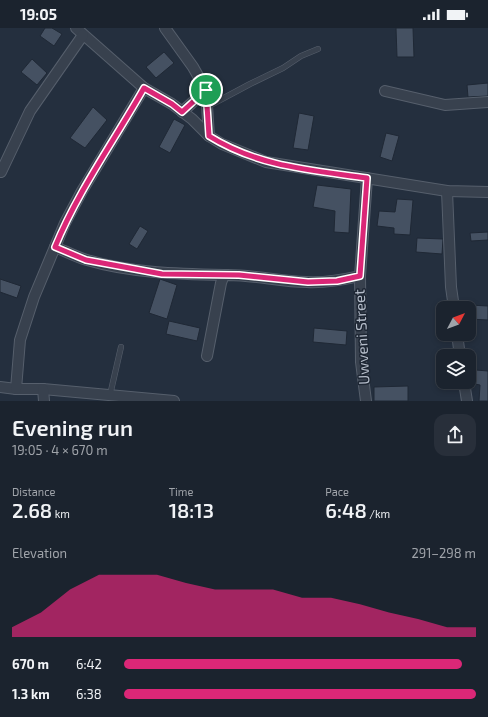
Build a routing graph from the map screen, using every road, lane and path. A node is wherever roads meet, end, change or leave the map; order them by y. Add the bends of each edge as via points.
1 (165, 28) edge
2 (79, 32) edge
3 (318, 49) dead end
4 (144, 88) junction
5 (206, 90) junction
6 (386, 91) dead end
7 (488, 102) edge
8 (207, 107) junction
9 (182, 112) junction
10 (209, 136) junction
11 (1, 172) edge
12 (367, 178) junction
13 (447, 191) junction
14 (488, 192) edge
15 (55, 247) junction
16 (224, 275) junction
17 (360, 276) junction
18 (453, 301) edge
19 (121, 347) dead end
20 (207, 356) dead end
21 (0, 387) edge
22 (16, 389) junction
23 (43, 389) junction
24 (465, 389) edge
25 (110, 395) junction
26 (159, 400) edge
27 (44, 401) edge
28 (174, 401) edge
29 (366, 401) edge
30 (467, 401) edge

1 - 5 street via 194,67
2 - 4 street
2 - 11 street via 30,111
3 - 8 lane
4 - 9 street
4 - 15 street via 82,191
5 - 8 street
5 - 9 street
6 - 7 street via 445,105
8 - 10 street
9 - 10 street
10 - 12 street via 266,162
12 - 13 street
12 - 17 street, Uwveni Street
13 - 14 street
13 - 18 street
15 - 16 street via 86,260 130,269 162,274
15 - 22 street via 34,297 20,340
16 - 17 street via 308,282 337,281
16 - 20 street
17 - 29 street, Uwveni Street via 361,362
19 - 25 lane
21 - 22 street
22 - 23 street
23 - 25 street
23 - 27 street
24 - 30 street
25 - 26 street
26 - 28 street

